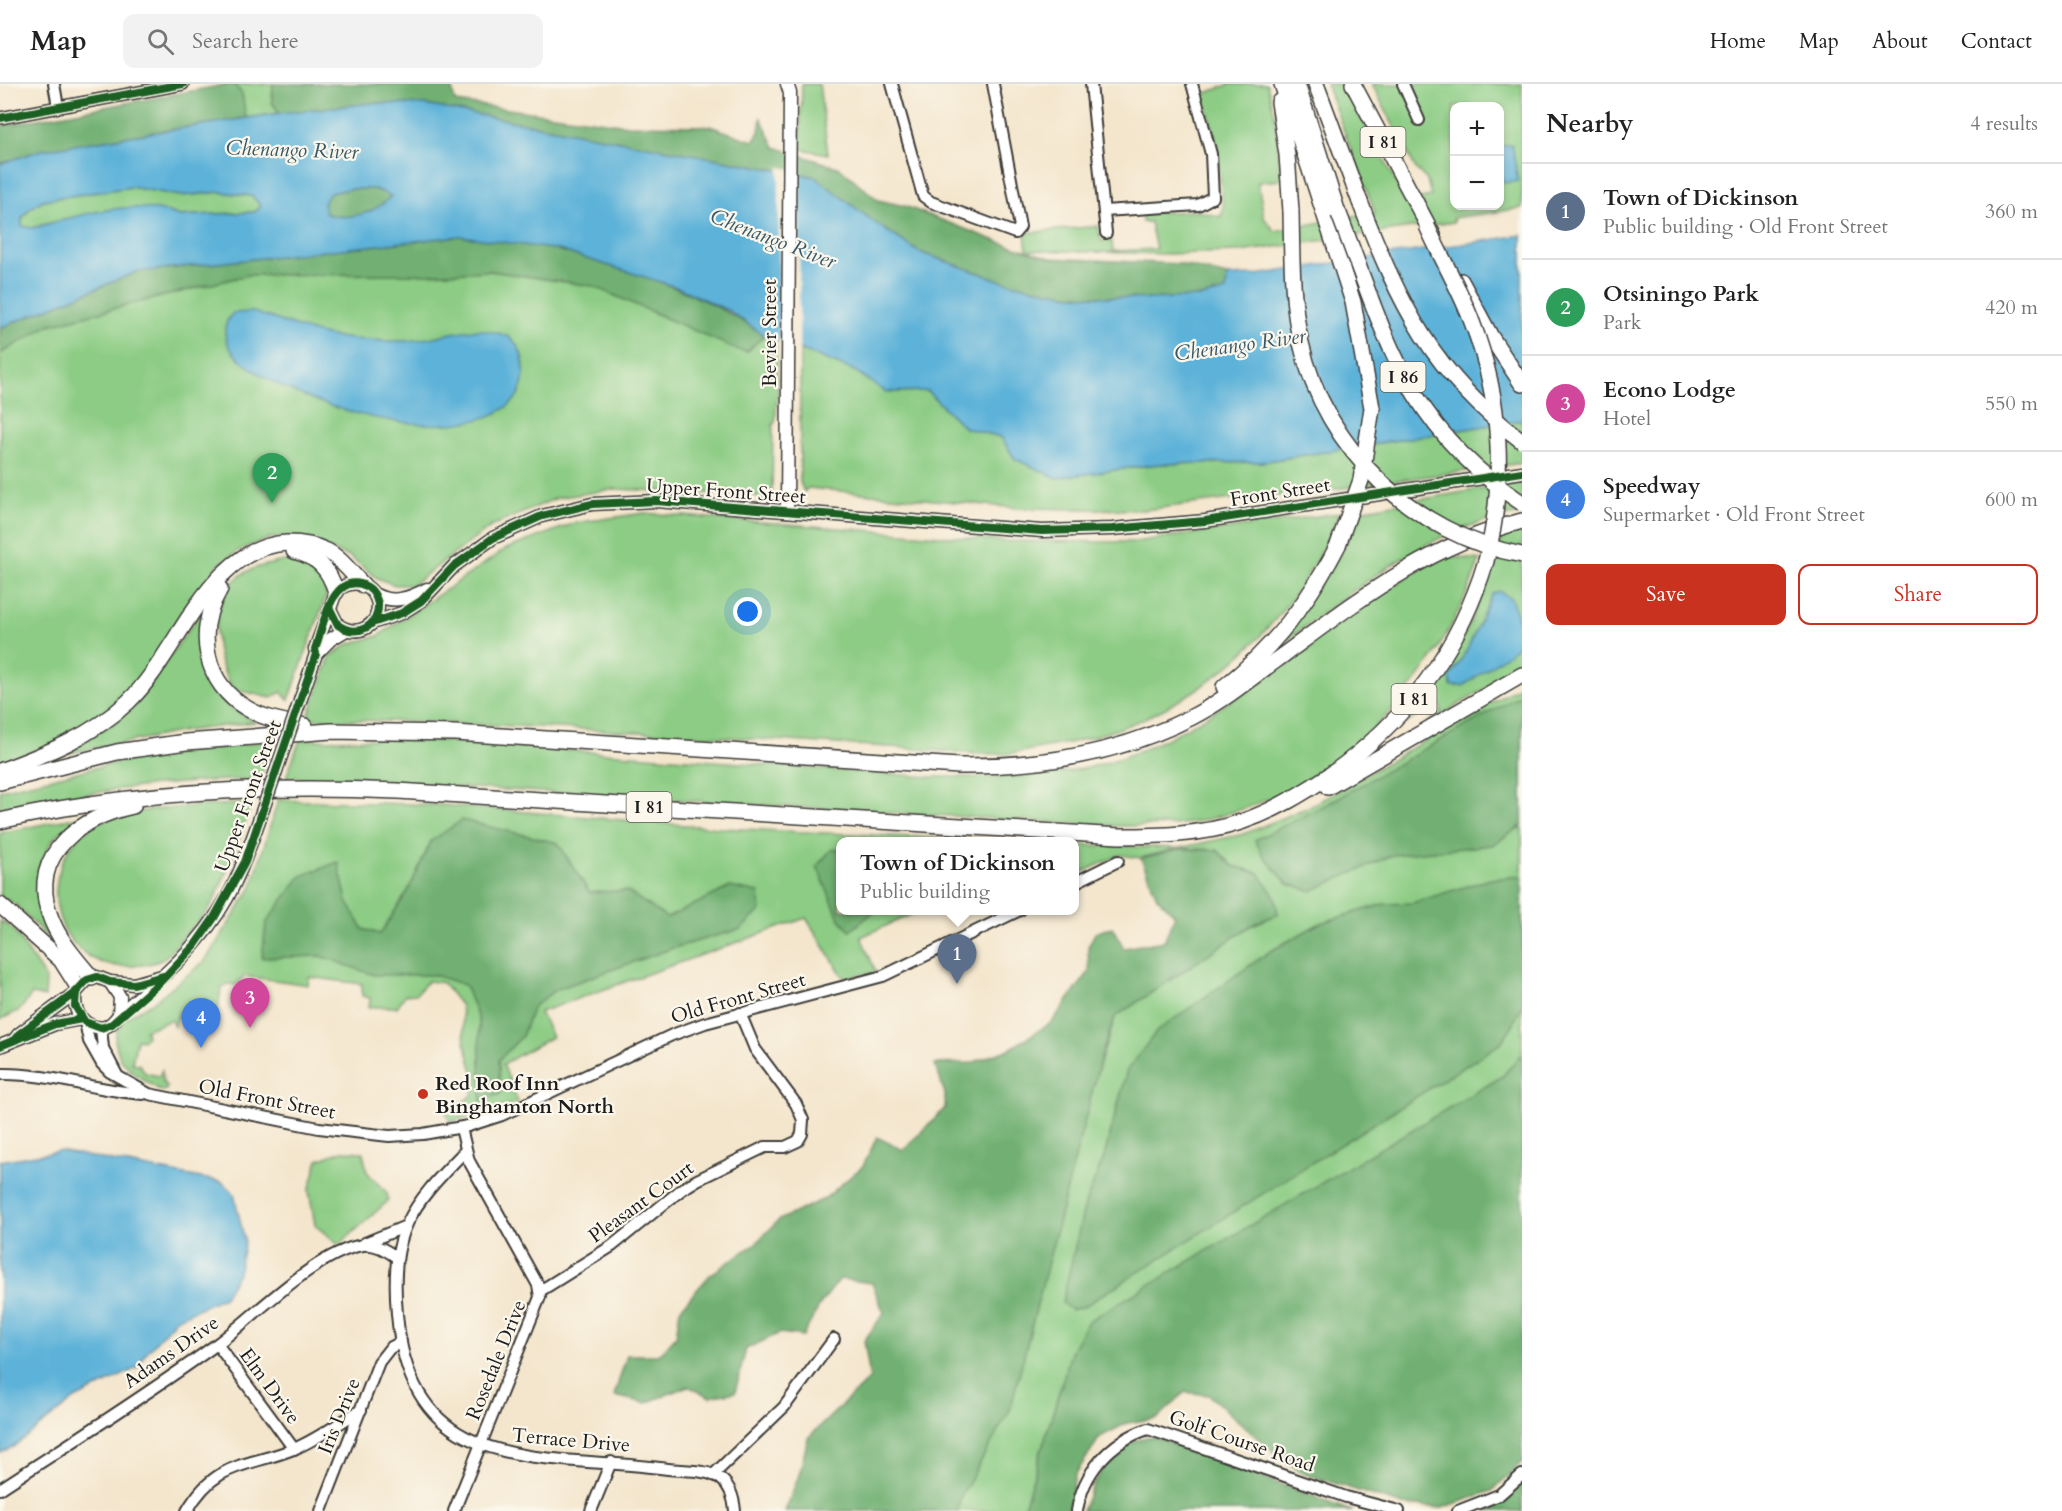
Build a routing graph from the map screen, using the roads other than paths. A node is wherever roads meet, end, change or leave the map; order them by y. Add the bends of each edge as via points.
1 (54, 84) edge
2 (183, 84) edge
3 (787, 84) edge
4 (892, 84) edge
5 (993, 84) edge
6 (1091, 84) edge
7 (1192, 84) edge
8 (1276, 84) edge
9 (1282, 84) edge
10 (1297, 84) edge
11 (1316, 84) edge
12 (1353, 84) edge
13 (1403, 84) edge
14 (58, 107) junction
15 (0, 118) edge
16 (1419, 120) dead end
17 (1104, 211) junction
18 (1333, 211) junction
19 (1427, 226) junction
20 (1106, 233) dead end
21 (1522, 384) edge
22 (1522, 441) edge
23 (1522, 472) edge
24 (1522, 503) edge
25 (787, 511) junction
26 (1522, 521) edge
27 (1042, 531) joint
28 (1522, 555) edge
29 (363, 585) junction
30 (431, 588) junction
31 (336, 592) junction
32 (375, 595) junction
33 (330, 609) junction
34 (372, 623) junction
35 (346, 630) junction
36 (316, 654) junction
37 (1522, 675) edge
38 (331, 731) junction
39 (1128, 742) junction
40 (0, 771) edge
41 (0, 782) edge
42 (183, 794) junction
43 (1294, 799) junction
44 (0, 821) edge
45 (1118, 861) dead end
46 (1079, 880) edge
47 (0, 905) edge
48 (1010, 915) edge
49 (163, 976) junction
50 (92, 978) junction
51 (110, 982) junction
52 (77, 990) junction
53 (740, 1013) junction
54 (119, 1014) junction
55 (83, 1021) junction
56 (101, 1028) junction
57 (15, 1039) junction
58 (0, 1046) edge
59 (0, 1074) edge
60 (117, 1075) junction
61 (149, 1094) junction
62 (461, 1128) junction
63 (465, 1151) junction
64 (404, 1227) junction
65 (362, 1245) junction
66 (396, 1257) junction
67 (540, 1291) junction
68 (834, 1339) dead end
69 (401, 1342) junction
70 (217, 1344) junction
71 (361, 1410) junction
72 (480, 1446) junction
73 (294, 1449) junction
74 (611, 1462) junction
75 (713, 1475) junction
76 (1522, 1475) edge
77 (0, 1489) edge
78 (187, 1511) edge
79 (321, 1511) edge
80 (454, 1511) edge
81 (591, 1511) edge
82 (735, 1511) edge
83 (1077, 1511) edge
84 (1399, 1511) edge
85 (1458, 1511) edge

1 - 14 street
2 - 14 street
3 - 25 main road, Bevier Street
4 - 5 street via 923,196 1015,233 1020,227
6 - 17 street
7 - 17 street via 1206,130 1214,197 1198,205
8 - 28 highway, bridge via 1287,155 1294,294 1301,344 1320,399 1345,441 1389,490 1426,518 1468,539
9 - 18 highway
10 - 18 highway
11 - 22 highway, I 86, bridge via 1392,282 1430,350 1473,400
12 - 19 highway, I 81
13 - 16 street
14 - 15 street
17 - 20 street
18 - 24 highway, I 86, bridge via 1387,344 1417,399 1467,460
18 - 39 highway, bridge via 1366,328 1372,375 1372,408 1361,480 1338,545 1301,607 1248,666 1191,709
19 - 21 highway, bridge
19 - 43 highway, I 81, bridge via 1472,322 1493,393 1498,483 1486,561 1454,640 1414,700 1362,751
23 - 27 main road, Front Street via 1205,520
25 - 27 main road, Upper Front Street
25 - 30 main road, Upper Front Street via 656,501 578,506 542,516 493,538 466,555
26 - 39 highway via 1469,538 1420,560 1215,704
29 - 31 main road via 350,584
29 - 32 main road
29 - 40 highway via 332,554 305,544 278,544 242,556 216,580 153,673 109,719 74,741
30 - 32 main road, Upper Front Street via 401,599
30 - 34 main road, Upper Front Street via 411,608
31 - 33 main road, Upper Front Street
31 - 38 highway via 327,571 310,556 293,551 264,557 244,565 221,588 208,612 205,636 213,673 238,703 260,715
32 - 34 main road via 379,609
33 - 35 main road via 335,622
33 - 36 main road, Upper Front Street
34 - 35 main road, Upper Front Street via 360,631
35 - 36 main road, Upper Front Street
36 - 49 main road, Upper Front Street, bridge via 244,862 226,899 195,945
37 - 43 highway via 1327,787
38 - 39 highway via 455,733 966,766 1045,763
38 - 41 highway via 186,742 117,752
42 - 43 highway, I 81 via 269,789 369,790 1119,836 1204,831 1257,816
42 - 44 highway, I 81 via 101,802
42 - 50 highway via 100,815 70,833 53,858 45,889 49,915 64,943
45 - 46 street
47 - 52 highway via 62,960
48 - 53 street, Old Front Street via 883,976
49 - 51 main road, Upper Front Street via 134,984
49 - 54 main road, Upper Front Street
50 - 51 main road, Upper Front Street
50 - 52 main road
51 - 54 main road via 120,997
52 - 55 main road via 75,1006
52 - 57 main road
53 - 62 street, Old Front Street via 672,1035 502,1115
53 - 67 street, Pleasant Court via 755,1049 803,1120 798,1141 785,1147 765,1147 698,1180 612,1246
54 - 56 main road, Upper Front Street via 112,1024
55 - 56 main road
55 - 57 main road via 55,1024
55 - 60 street, Old Front Street via 97,1056
56 - 60 street via 103,1048
57 - 58 main road
59 - 61 street, Old Front Street via 34,1074 119,1092
60 - 61 street, Old Front Street
61 - 62 street, Old Front Street via 355,1133 423,1134
62 - 63 street, Rosedale Drive
63 - 64 street, Terrace Drive via 428,1188
63 - 67 street, Rosedale Drive
64 - 65 street, Adams Drive
64 - 66 street, Terrace Drive
65 - 66 street via 373,1245
65 - 70 street, Adams Drive via 318,1265
66 - 69 street, Terrace Drive
67 - 72 street, Rosedale Drive
68 - 75 street via 784,1407
69 - 71 street, Iris Drive via 383,1356
69 - 72 street, Terrace Drive via 406,1366 429,1406 455,1432
70 - 73 street, Elm Drive
70 - 77 street, Adams Drive
71 - 73 street
71 - 79 street, Iris Drive
72 - 74 street, Terrace Drive via 535,1458
72 - 80 street, Rosedale Drive
73 - 78 street via 223,1472 200,1491
74 - 75 street, Terrace Drive
74 - 81 street
75 - 82 street via 726,1484
76 - 85 street via 1499,1495
83 - 84 street, Golf Course Road via 1081,1495 1102,1458 1119,1442 1148,1430

